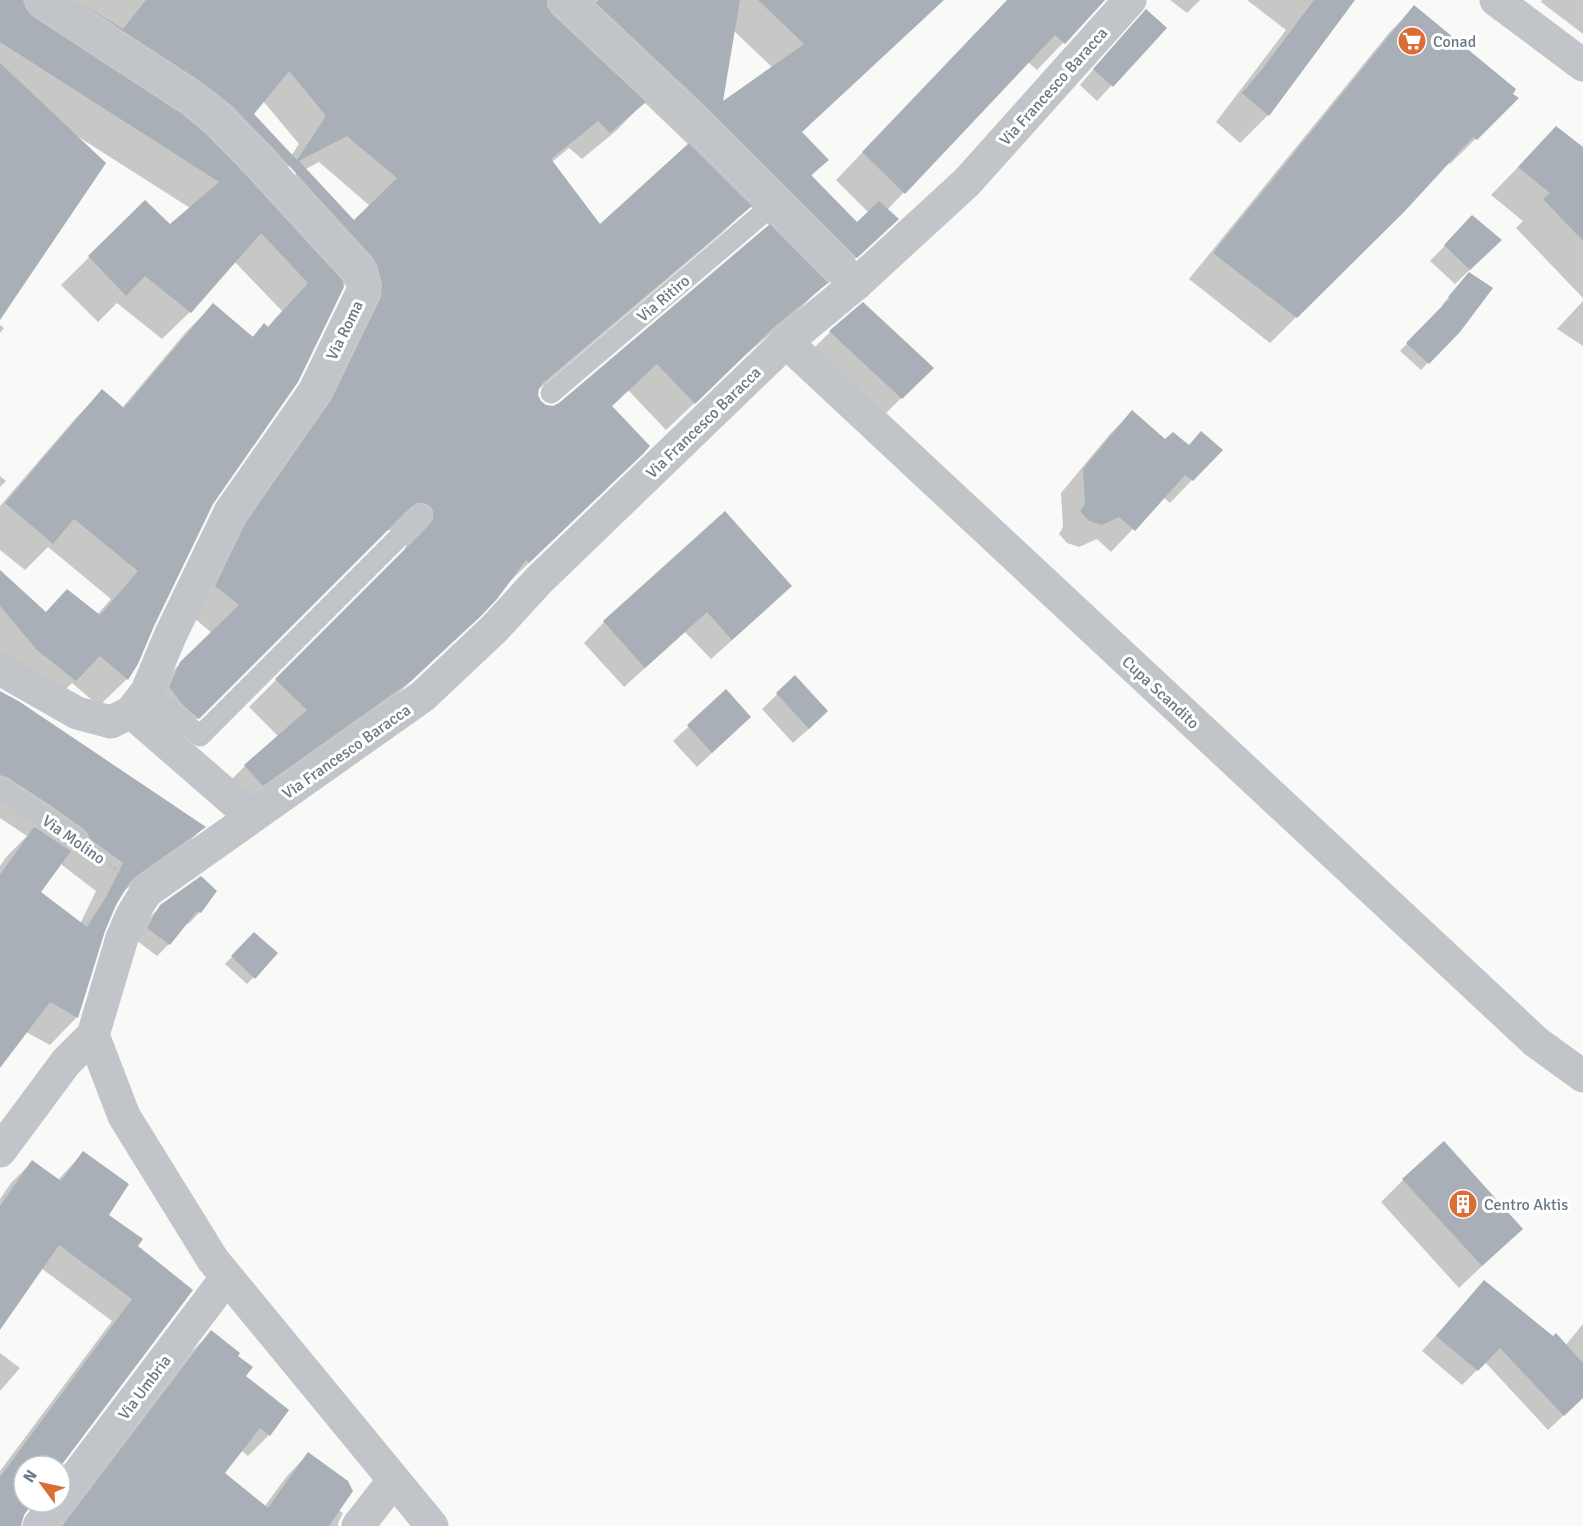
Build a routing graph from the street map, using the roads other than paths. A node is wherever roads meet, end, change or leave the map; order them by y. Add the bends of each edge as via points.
1 (42, 0) edge
2 (1130, 0) edge
3 (1496, 0) edge
4 (573, 3) edge
5 (1583, 65) edge
6 (775, 203) junction
7 (856, 284) junction
8 (786, 342) junction
9 (551, 393) dead end
10 (421, 515) dead end
11 (0, 669) edge
12 (139, 701) junction
13 (0, 788) edge
14 (252, 817) junction
15 (77, 840) road end
16 (93, 1035) junction
17 (1583, 1076) edge
18 (0, 1151) edge
19 (227, 1277) junction
20 (394, 1480) junction
21 (72, 1482) edge
22 (358, 1526) edge
23 (432, 1526) edge

1 - 12 street, Via Roma via 219,120 360,272 364,289 314,392 230,512
2 - 7 street, Via Francesco Baracca via 967,182
3 - 5 street
4 - 6 street
6 - 7 street
6 - 9 lane, Via Ritiro
7 - 8 street, Via Francesco Baracca
8 - 14 street, Via Francesco Baracca via 423,696
8 - 17 street, Cupa Scandito via 1536,1042
10 - 12 lane via 200,736
11 - 12 street via 77,713 111,722
12 - 14 street
13 - 15 lane, Via Molino
14 - 16 street, Via Francesco Baracca via 146,892 122,938
16 - 18 street via 66,1062
16 - 19 street via 124,1116
19 - 20 street
19 - 21 street, Via Umbria
20 - 22 street
20 - 23 street

